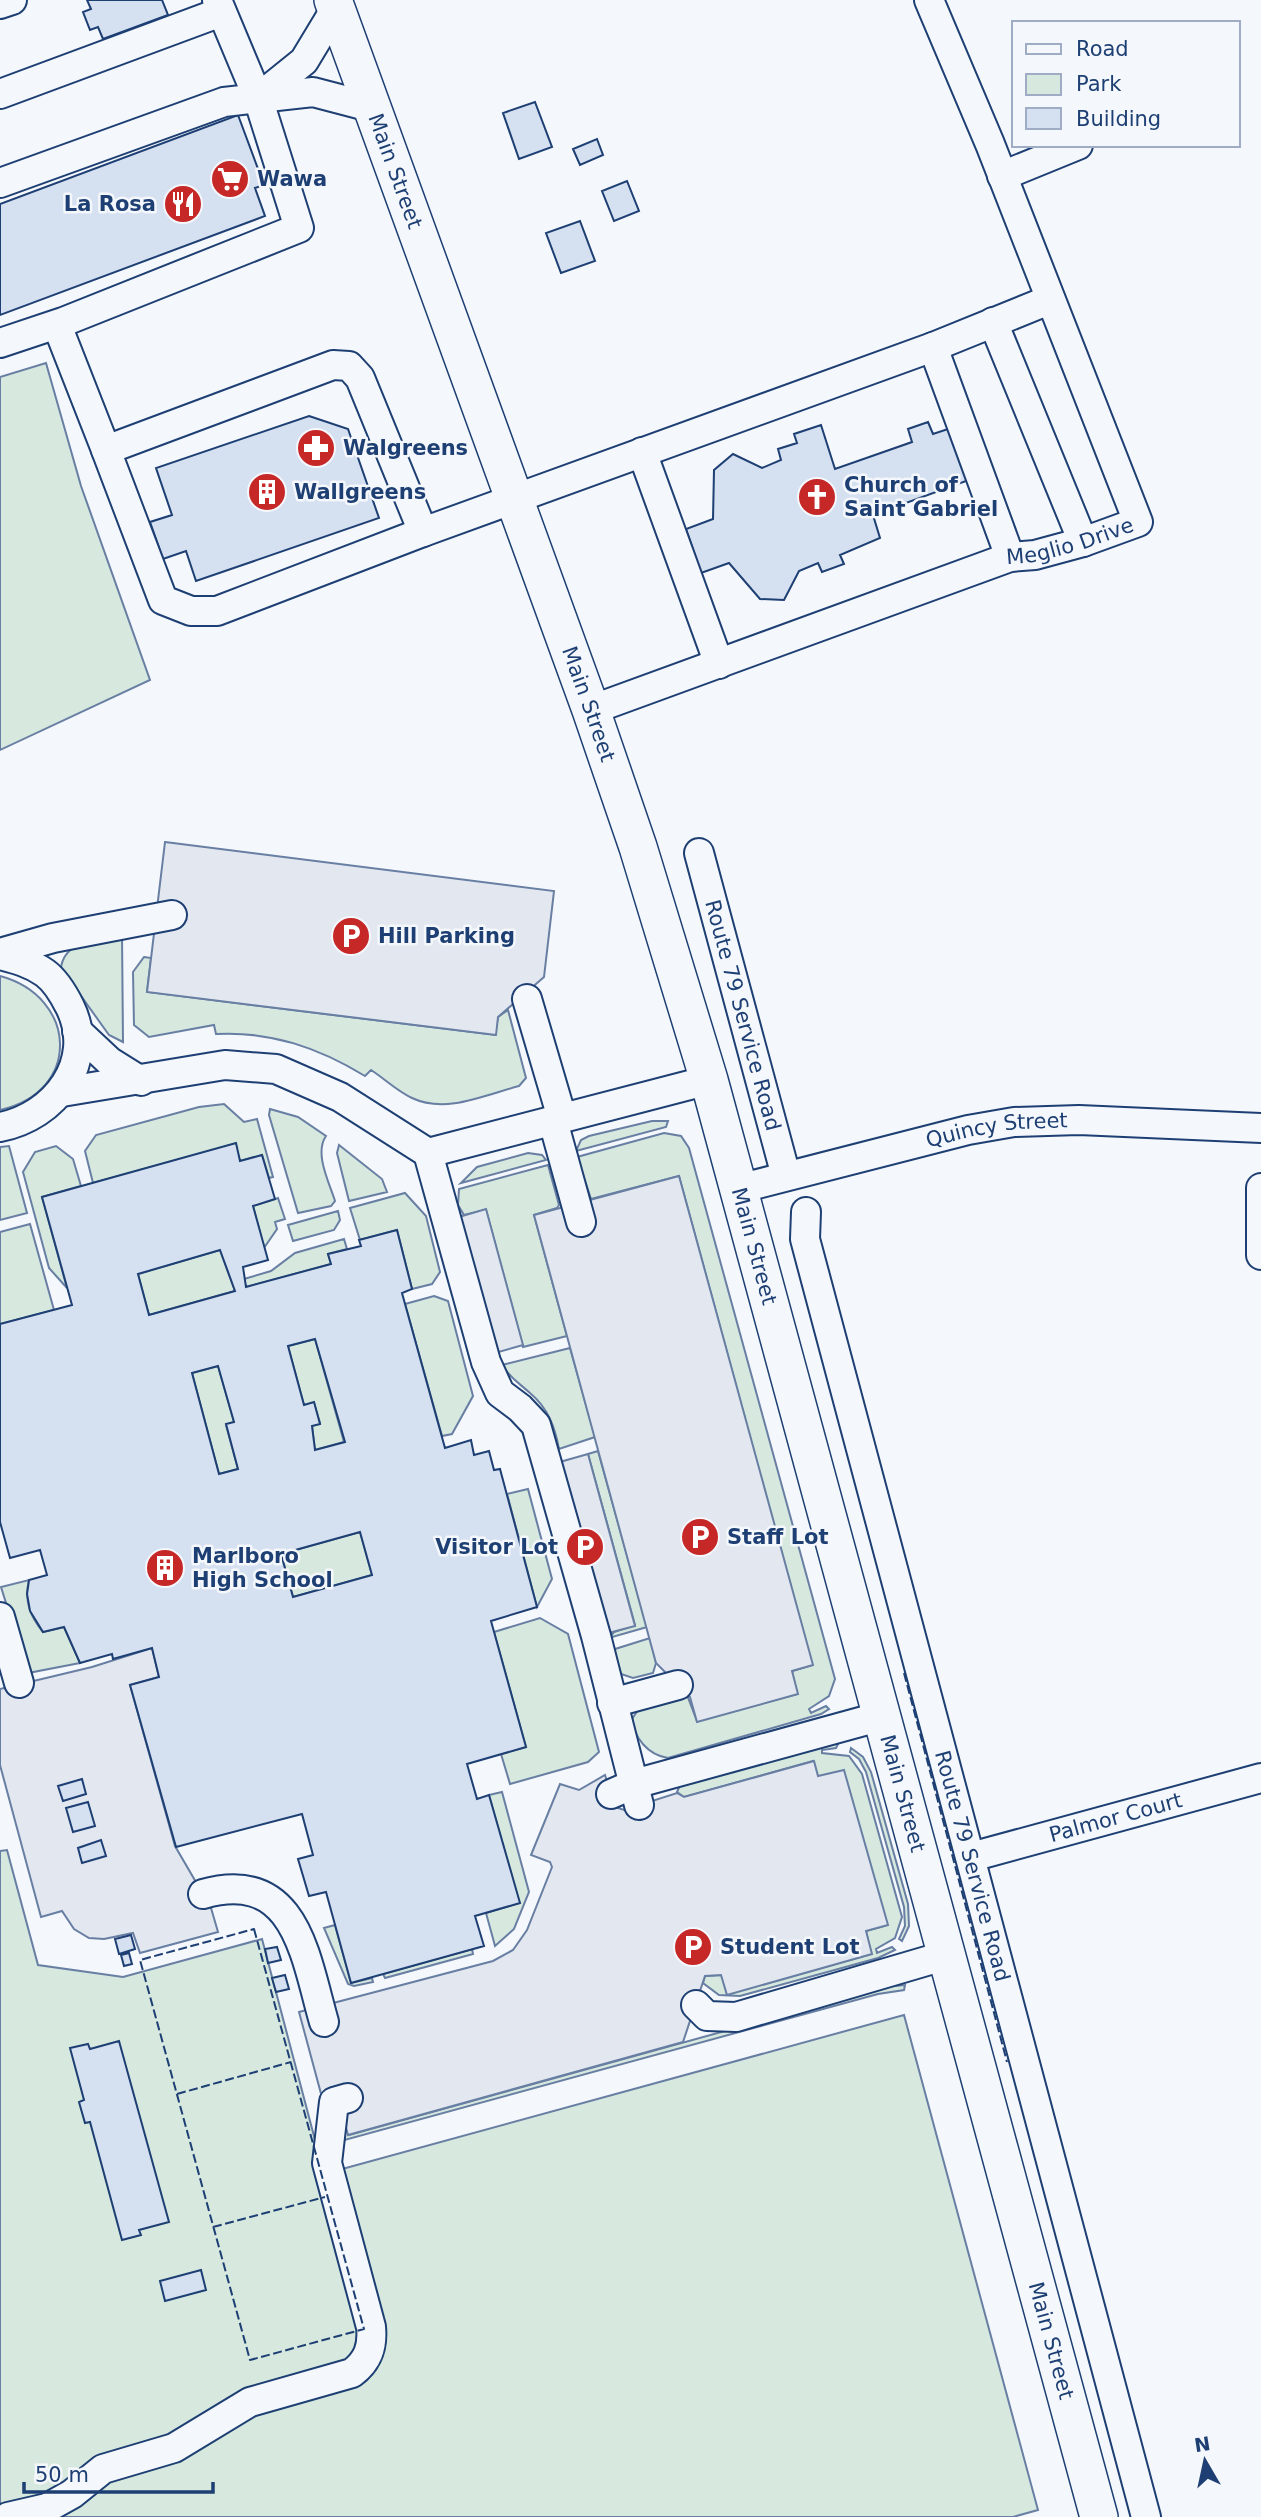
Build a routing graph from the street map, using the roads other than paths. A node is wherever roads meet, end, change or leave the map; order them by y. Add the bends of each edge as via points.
1 (12, 0) edge
2 (929, 0) edge
3 (0, 4) edge
4 (335, 4) edge
5 (219, 6) edge
6 (0, 94) edge
7 (258, 98) junction
8 (374, 108) junction
9 (1073, 147) edge
10 (1002, 176) junction
11 (0, 183) edge
12 (1049, 300) junction
13 (993, 322) junction
14 (57, 325) junction
15 (0, 344) edge
16 (933, 347) junction
17 (106, 450) junction
18 (642, 452) junction
19 (516, 499) junction
20 (423, 533) junction
21 (1083, 542) junction
22 (1010, 557) junction
23 (719, 664) junction
24 (591, 710) junction
25 (699, 853) dead end
26 (172, 915) dead end
27 (0, 954) edge
28 (527, 999) dead end
29 (77, 1031) junction
30 (709, 1080) junction
31 (141, 1081) junction
32 (62, 1092) junction
33 (557, 1119) junction
34 (0, 1127) edge
35 (1261, 1128) edge
36 (428, 1153) junction
37 (786, 1176) junction
38 (1261, 1188) edge
39 (738, 1189) junction
40 (806, 1212) dead end
41 (581, 1222) dead end
42 (1261, 1255) edge
43 (0, 1617) edge
44 (19, 1683) dead end
45 (678, 1685) dead end
46 (612, 1703) junction
47 (882, 1716) junction
48 (1261, 1778) edge
49 (971, 1857) junction
50 (202, 1894) dead end
51 (947, 1955) junction
52 (696, 2006) dead end
53 (324, 2022) dead end
54 (348, 2098) dead end
55 (8, 2517) edge
56 (1099, 2517) edge
57 (1146, 2517) edge

1 - 3 street
2 - 10 street, Meglio Drive
4 - 7 street via 304,61
4 - 8 main road, Main Street
5 - 6 street
5 - 7 street
7 - 8 street via 313,92
7 - 11 street via 224,102
7 - 14 street via 299,228
8 - 19 main road, Main Street
9 - 10 street
10 - 12 street, Meglio Drive
12 - 13 street
12 - 21 street, Meglio Drive via 1138,522
13 - 16 street
13 - 21 street
14 - 15 street
14 - 17 street
16 - 18 street
16 - 22 street
17 - 20 street via 163,600 191,611 217,611
17 - 20 street via 333,365 349,366 360,378
18 - 19 street
18 - 23 street
19 - 20 street
19 - 24 main road, Main Street
21 - 22 street, Meglio Drive
22 - 23 street, Meglio Drive
23 - 24 street, Meglio Drive
24 - 30 main road, Main Street
25 - 37 street, Route 79 Service Road
26 - 27 street via 53,938
27 - 29 street via 46,973 64,993
28 - 33 street
29 - 31 street via 109,1061
29 - 32 street via 74,1069
30 - 33 street
30 - 39 main road, Main Street
31 - 32 street via 101,1083
31 - 36 street via 225,1065 276,1069 340,1097
32 - 34 street via 43,1111 20,1124
33 - 36 street
33 - 41 street
35 - 37 street, Quincy Street via 1079,1120 1014,1122
36 - 46 street via 486,1362 500,1393 536,1426
37 - 39 street, Quincy Street
38 - 42 street
39 - 47 main road, Main Street
40 - 49 street, Route 79 Service Road via 805,1239
43 - 44 street
45 - 46 street
46 - 47 street via 628,1795
47 - 51 main road, Main Street
48 - 49 street, Palmor Court
49 - 57 street, Route 79 Service Road
50 - 53 street via 228,1887 284,1909 302,1942
51 - 52 street via 736,2017 707,2016
51 - 56 main road, Main Street
54 - 55 street via 334,2102 327,2163 371,2327 370,2350 363,2365 352,2373 250,2402 174,2448 103,2469 47,2508

